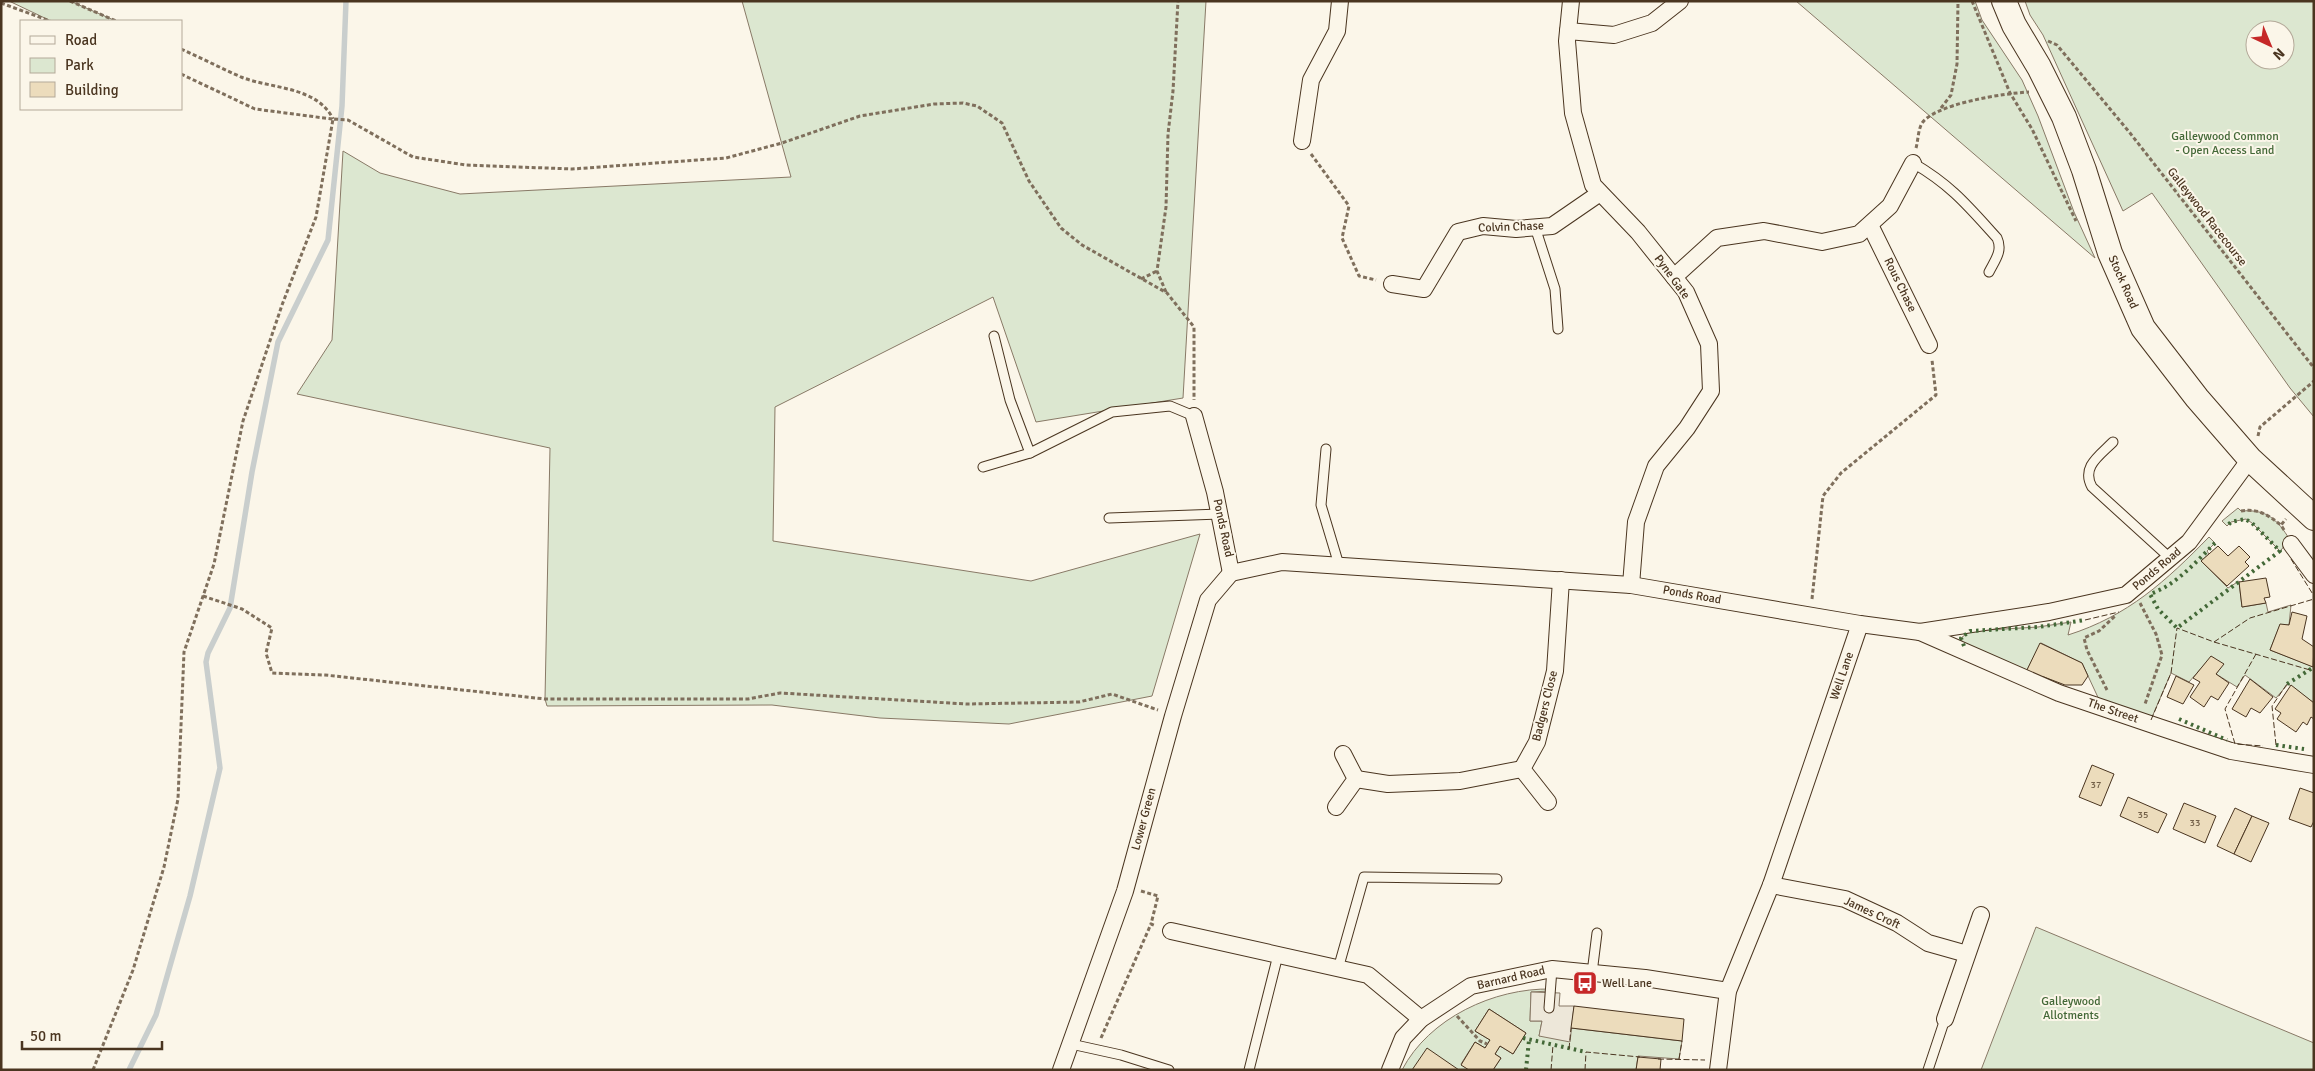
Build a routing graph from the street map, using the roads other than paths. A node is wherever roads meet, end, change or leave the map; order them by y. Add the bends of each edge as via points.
1 (1340, 1) edge
2 (1571, 1) edge
3 (1680, 1) edge
4 (2004, 1) edge
5 (1568, 31) junction
6 (1302, 141) road end
7 (1913, 163) joint
8 (1600, 193) junction
9 (1870, 224) junction
10 (1535, 227) junction
11 (1989, 272) dead end
12 (1674, 277) junction
13 (1392, 284) road end
14 (1558, 329) dead end
15 (994, 336) dead end
16 (1929, 345) road end
17 (1194, 416) joint
18 (2113, 442) dead end
19 (1326, 449) dead end
20 (1030, 453) junction
21 (2250, 459) junction
22 (983, 467) dead end
23 (1220, 514) junction
24 (1109, 518) dead end
25 (2314, 518) edge
26 (2291, 544) dead end
27 (2170, 558) junction
28 (1339, 565) junction
29 (1232, 573) junction
30 (2314, 575) edge
31 (1562, 580) junction
32 (1631, 585) junction
33 (1860, 624) junction
34 (1920, 632) junction
35 (1342, 754) dead end
36 (2314, 765) edge
37 (1522, 769) junction
38 (1356, 779) junction
39 (1548, 802) dead end
40 (1336, 807) dead end
41 (1497, 878) dead end
42 (1771, 885) junction
43 (1981, 915) dead end
44 (1171, 931) road end
45 (1598, 933) dead end
46 (1967, 954) junction
47 (1278, 955) junction
48 (1338, 968) junction
49 (1552, 969) junction
50 (1592, 973) junction
51 (1728, 991) junction
52 (1549, 1008) dead end
53 (1421, 1019) junction
54 (1945, 1019) joint
55 (1071, 1044) junction
56 (1061, 1070) edge
57 (1169, 1070) edge
58 (1250, 1070) edge
59 (1390, 1070) edge
60 (1718, 1070) edge
61 (1928, 1070) edge

1 - 6 street via 1337,31 1311,80
2 - 5 street, Pyne Gate
3 - 5 street via 1652,23 1614,35
4 - 21 main road, Stock Road via 2064,117 2110,253 2143,328
5 - 8 street, Pyne Gate via 1566,40 1573,113 1592,185
7 - 9 street via 1890,206
7 - 11 lane via 1942,180 1997,238 1999,253
8 - 10 street, Colvin Chase via 1552,226
8 - 12 street, Pyne Gate via 1638,232
9 - 12 street via 1859,234 1822,242 1764,231 1717,238
9 - 16 street, Rous Chase
10 - 13 street, Colvin Chase via 1483,226 1458,232 1424,289
10 - 14 lane via 1554,289
12 - 32 street, Pyne Gate via 1686,292 1709,344 1711,391 1687,428 1656,466 1636,522
15 - 20 lane via 1010,400
17 - 20 lane via 1170,406 1112,412
17 - 23 street, Ponds Road
18 - 27 lane via 2089,466 2089,481
19 - 28 lane via 1321,505
20 - 22 lane
21 - 25 main road, Stock Road
21 - 27 street, Ponds Road via 2189,542
23 - 24 lane
23 - 29 street, Ponds Road
26 - 30 street
27 - 34 street, Ponds Road via 2126,595 2049,612
28 - 29 street, Ponds Road via 1282,562
28 - 31 street, Ponds Road
29 - 55 street, Lower Green via 1208,600 1126,885
31 - 32 street, Ponds Road
31 - 37 street, Badgers Close via 1555,671 1537,742
32 - 33 street, Ponds Road
33 - 34 street, Ponds Road
33 - 42 street, Well Lane
34 - 36 street, The Street via 2059,693 2159,728 2231,751
35 - 38 street
37 - 38 street via 1460,781 1388,784
37 - 39 street
38 - 40 street
41 - 48 lane via 1364,877
42 - 46 street, James Croft via 1845,899 1897,923 1928,943
42 - 51 street, Well Lane
43 - 46 street
44 - 47 street
45 - 50 lane
46 - 54 street
47 - 48 street
47 - 58 lane
48 - 53 street via 1368,975
49 - 50 street, Barnard Road
49 - 52 lane
49 - 53 street, Barnard Road via 1471,986
50 - 51 street, Barnard Road
51 - 60 street, Well Lane
53 - 59 street, Barnard Road via 1403,1038
54 - 61 lane
55 - 56 street, Lower Green
55 - 57 lane

